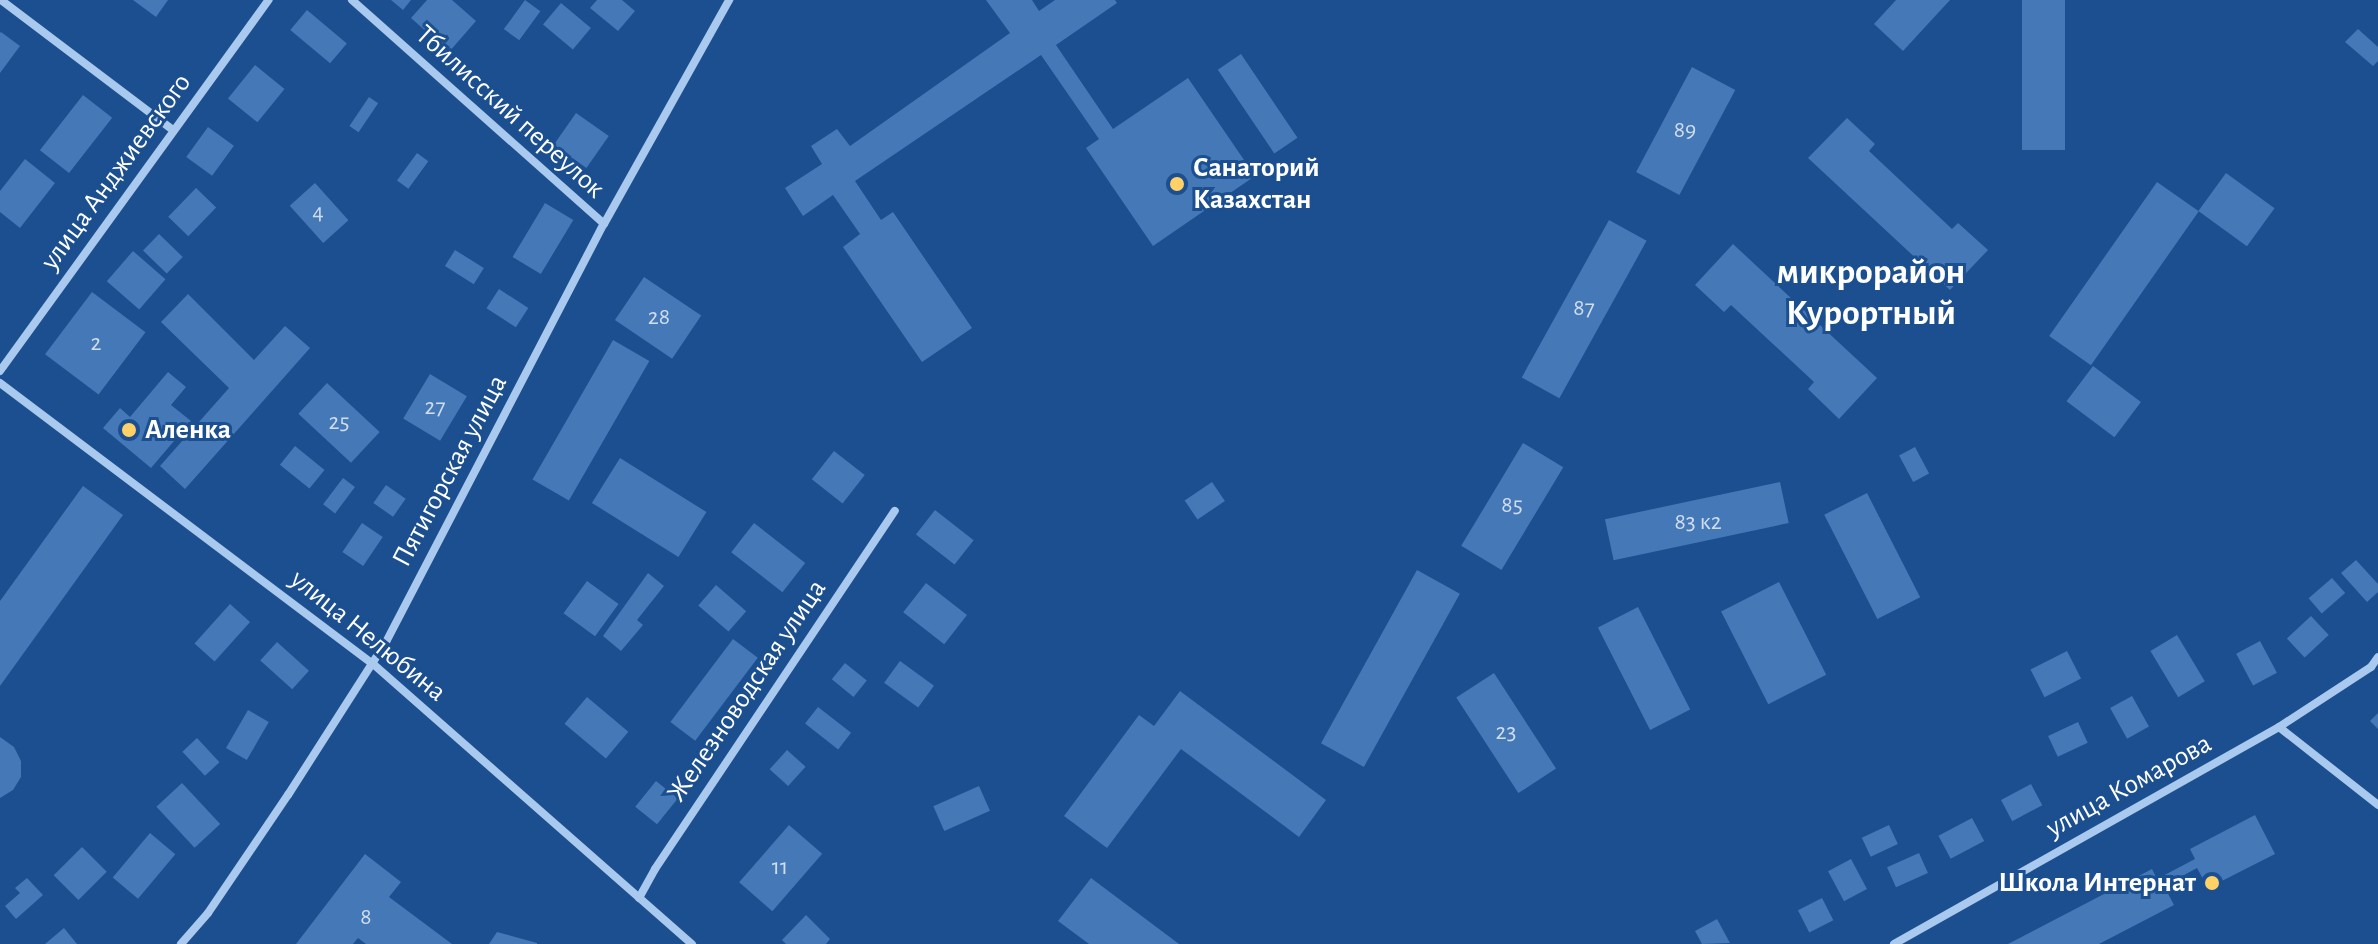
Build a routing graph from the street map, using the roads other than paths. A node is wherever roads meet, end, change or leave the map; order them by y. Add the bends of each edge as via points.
1 (1, 0) edge
2 (269, 0) edge
3 (352, 0) edge
4 (729, 0) edge
5 (173, 130) junction
6 (604, 224) junction
7 (0, 371) edge
8 (0, 383) edge
9 (895, 511) dead end
10 (2378, 657) edge
11 (372, 663) junction
12 (2279, 727) junction
13 (2378, 805) edge
14 (639, 898) junction
15 (181, 944) edge
16 (692, 944) edge
17 (1894, 944) edge

1 - 5 street
2 - 5 street, улица Анджиевского
3 - 6 street, Тбилисский переулок
4 - 6 street, Пятигорская улица
5 - 7 street, улица Анджиевского
6 - 11 street, Пятигорская улица
8 - 11 street, улица Нелюбина
9 - 14 street, Железноводская улица
10 - 12 street, улица Комарова via 2371,667
11 - 14 street, улица Нелюбина
11 - 15 street, Пятигорская улица via 235,874
12 - 13 street
12 - 17 street, улица Комарова
14 - 16 street, улица Нелюбина

